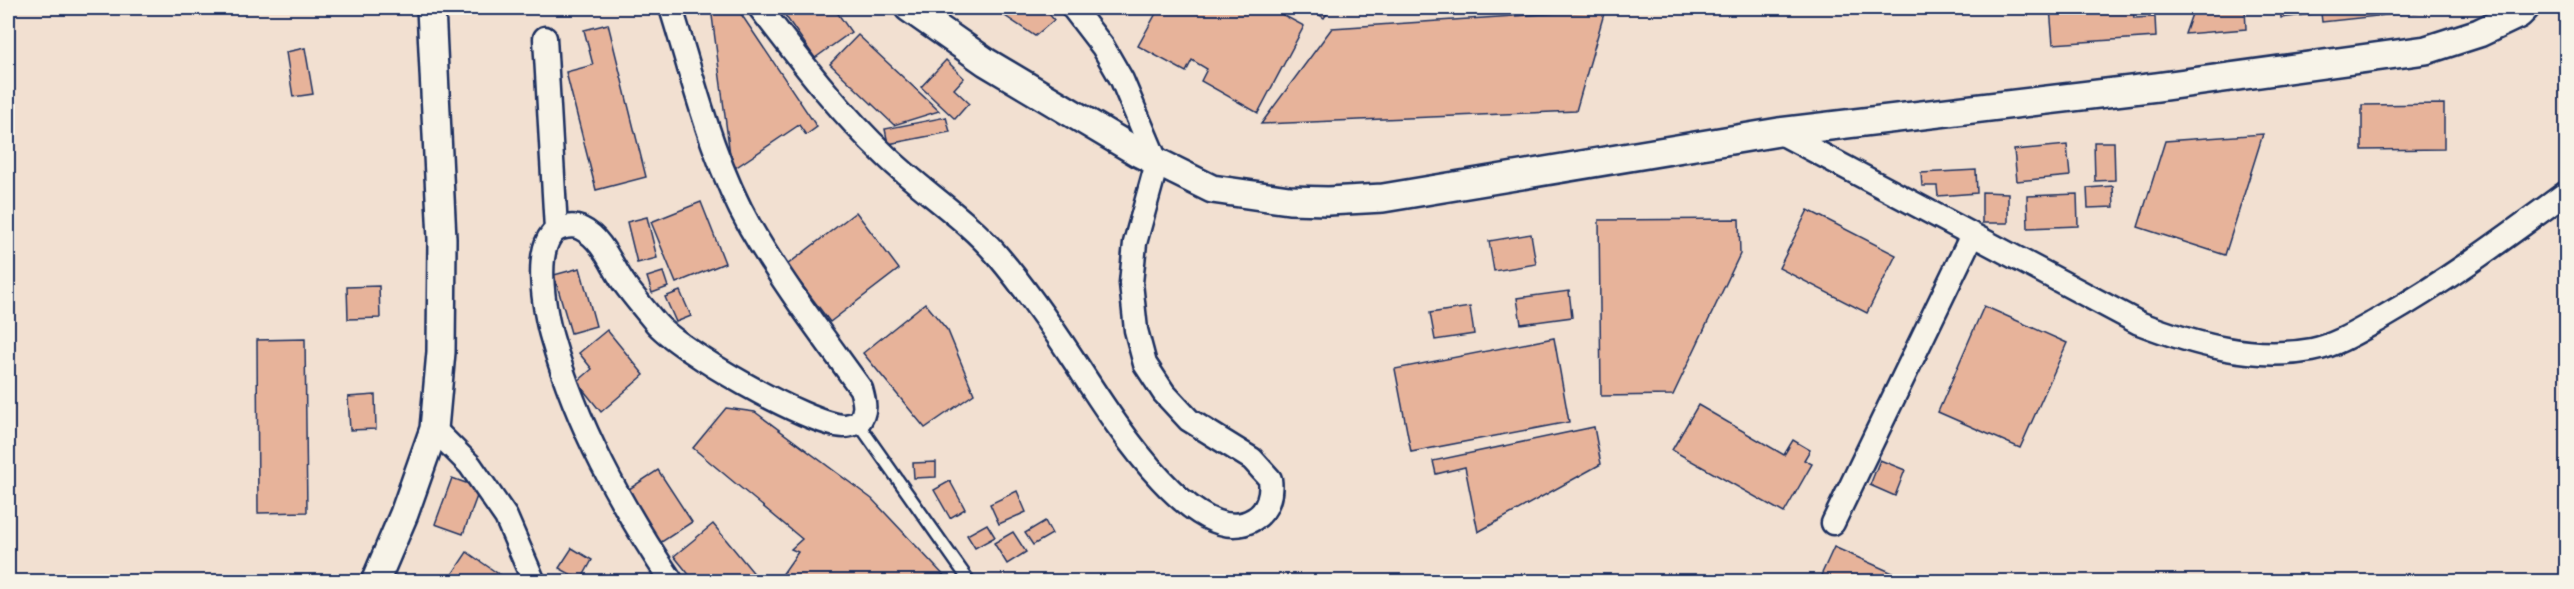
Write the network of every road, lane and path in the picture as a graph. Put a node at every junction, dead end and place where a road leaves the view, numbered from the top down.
1 (431, 8) edge
2 (671, 8) edge
3 (760, 8) edge
4 (909, 8) edge
5 (1073, 8) edge
6 (2525, 8) edge
7 (545, 38) dead end
8 (1779, 132) junction
9 (1157, 164) junction
10 (2566, 193) edge
11 (556, 230) junction
12 (1972, 236) junction
13 (858, 423) junction
14 (434, 429) junction
15 (1833, 523) dead end
16 (375, 582) edge
17 (534, 582) edge
18 (672, 582) edge
19 (970, 582) edge

1 - 14 street
2 - 13 street
3 - 9 street
4 - 9 street
5 - 9 street
6 - 8 street
7 - 11 street
8 - 9 street
8 - 12 street
10 - 12 street
11 - 13 street
11 - 18 street
12 - 15 street
13 - 19 lane
14 - 16 street
14 - 17 street

